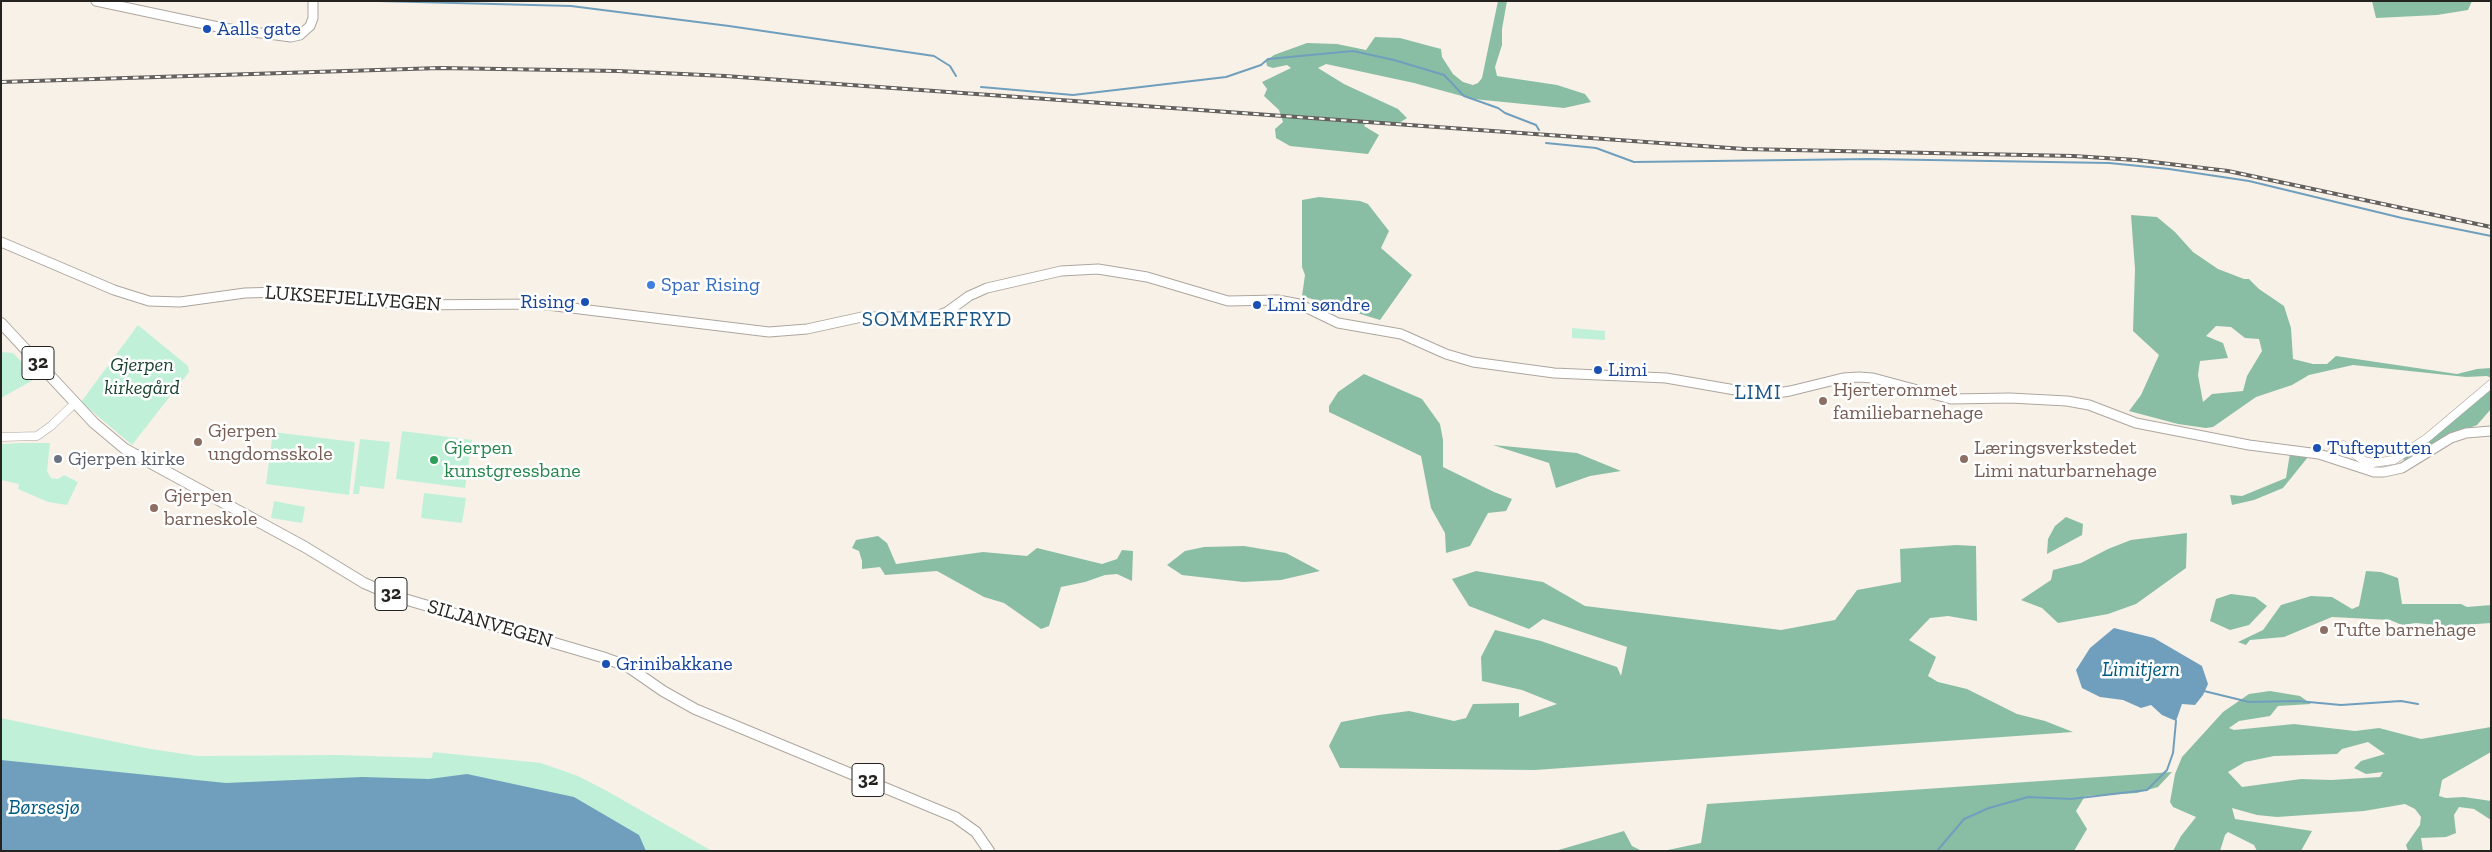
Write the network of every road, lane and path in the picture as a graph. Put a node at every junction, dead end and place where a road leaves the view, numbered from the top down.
1 (96, 1) edge
2 (313, 1) edge
3 (1, 242) edge
4 (1, 323) edge
5 (2491, 384) edge
6 (75, 403) junction
7 (2491, 431) edge
8 (1, 437) edge
9 (2329, 456) junction
10 (989, 851) edge

1 - 2 main road
3 - 9 main road, LUKSEFJELLVEGEN
4 - 6 main road, SILJANVEGEN / 32
5 - 9 street
6 - 8 street
6 - 10 main road, SILJANVEGEN / 32
7 - 9 main road, LUKSEFJELLVEGEN

